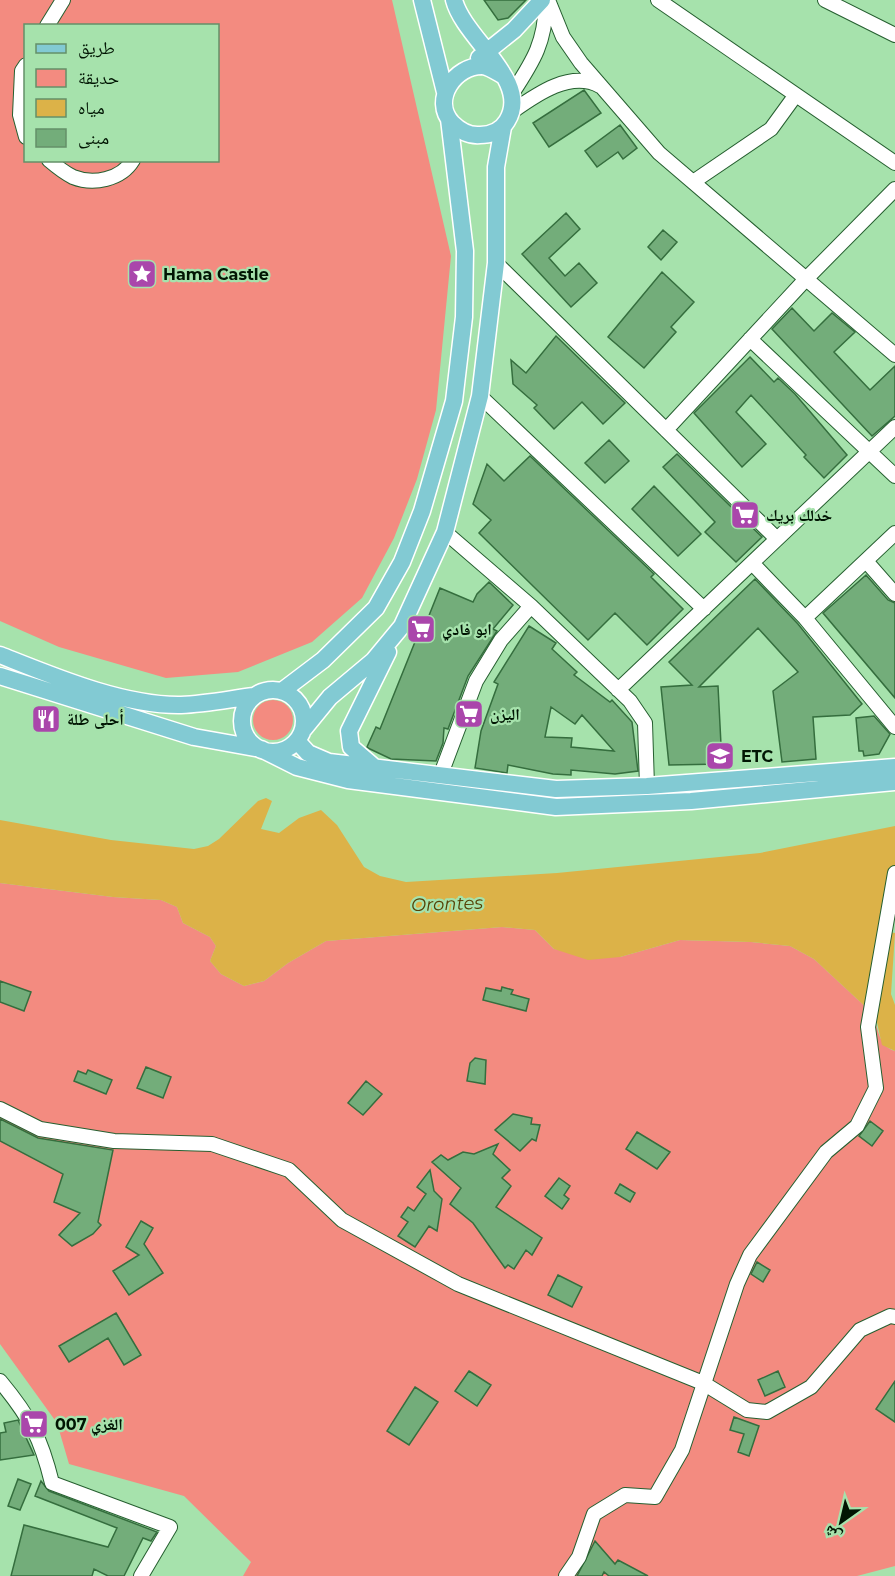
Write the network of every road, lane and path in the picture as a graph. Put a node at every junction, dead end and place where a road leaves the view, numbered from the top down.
1 (63, 0) edge
2 (422, 0) edge
3 (545, 0) edge
4 (658, 0) edge
5 (825, 0) edge
6 (455, 6) edge
7 (48, 24) edge
8 (514, 30) junction
9 (895, 35) edge
10 (486, 52) junction
11 (24, 68) edge
12 (466, 68) junction
13 (504, 76) junction
14 (604, 89) junction
15 (445, 92) junction
16 (513, 92) junction
17 (795, 96) junction
18 (513, 111) junction
19 (449, 119) junction
20 (503, 127) junction
21 (24, 130) edge
22 (52, 162) edge
23 (131, 162) edge
24 (895, 163) edge
25 (693, 182) junction
26 (895, 189) edge
27 (496, 263) junction
28 (805, 280) junction
29 (750, 339) junction
30 (895, 355) edge
31 (480, 396) junction
32 (895, 427) edge
33 (666, 430) junction
34 (869, 452) junction
35 (895, 476) edge
36 (445, 532) junction
37 (895, 533) edge
38 (777, 539) junction
39 (866, 561) junction
40 (752, 563) junction
41 (895, 594) edge
42 (531, 606) junction
43 (704, 609) junction
44 (805, 618) junction
45 (402, 626) junction
46 (0, 655) edge
47 (0, 676) edge
48 (618, 690) junction
49 (282, 691) junction
50 (254, 696) junction
51 (895, 727) edge
52 (300, 735) junction
53 (261, 749) junction
54 (373, 766) junction
55 (895, 767) edge
56 (441, 774) junction
57 (895, 782) edge
58 (647, 786) junction
59 (895, 873) edge
60 (0, 1109) edge
61 (895, 1317) edge
62 (0, 1382) edge
63 (703, 1383) junction
64 (141, 1576) edge
65 (566, 1576) edge

1 - 7 street
2 - 15 main road
3 - 8 main road
3 - 14 street
3 - 16 street
4 - 17 street
5 - 9 street
6 - 8 main road
6 - 10 main road
8 - 10 main road
10 - 12 main road
10 - 13 main road
11 - 21 street
12 - 13 main road
12 - 15 main road
13 - 16 main road
14 - 18 street
14 - 25 street
15 - 19 main road
16 - 18 main road
17 - 24 street
17 - 25 street
18 - 20 main road
19 - 20 main road
19 - 49 main road
20 - 27 main road
22 - 23 street
25 - 28 street
26 - 28 street
27 - 31 main road
27 - 33 street
28 - 29 street
28 - 30 street
29 - 33 street
29 - 34 street
31 - 36 main road
31 - 43 street
32 - 34 street
33 - 38 street
34 - 35 street
34 - 38 street
36 - 42 street
36 - 45 main road
37 - 39 street
38 - 40 street
39 - 41 street
39 - 44 street
40 - 43 street
40 - 44 street
42 - 48 street
42 - 56 street
43 - 48 street
44 - 51 street
45 - 52 main road
45 - 54 main road
46 - 50 main road
47 - 53 main road
48 - 58 street
49 - 50 main road
49 - 52 main road
50 - 53 main road
52 - 53 main road
52 - 54 main road
53 - 57 main road
54 - 56 main road
55 - 58 main road
56 - 58 main road
59 - 63 street
60 - 63 street
61 - 63 street
62 - 64 street
63 - 65 street

